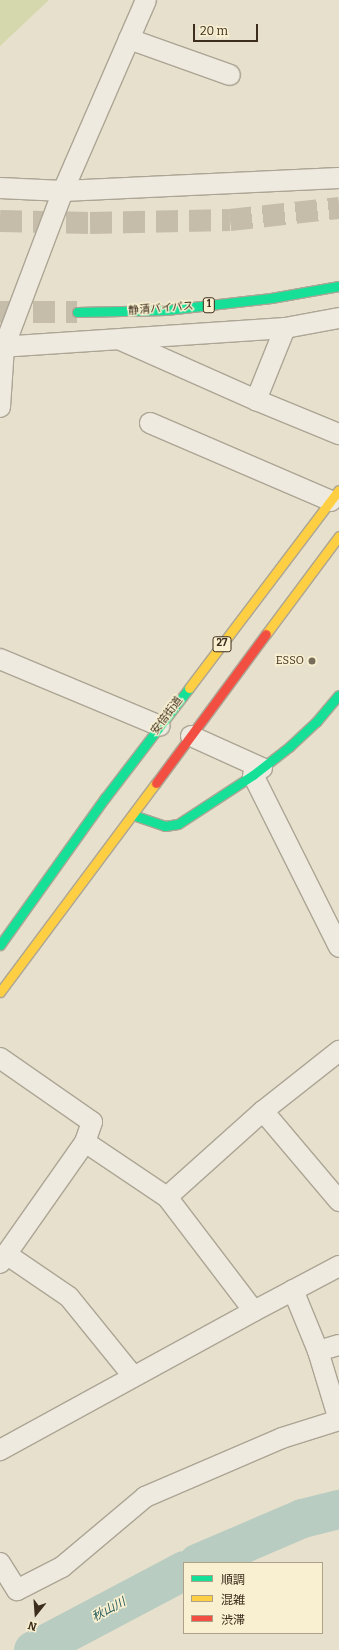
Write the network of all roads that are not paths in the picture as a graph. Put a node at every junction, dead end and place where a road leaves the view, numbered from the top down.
1 (146, 0) edge
2 (129, 39) junction
3 (230, 75) dead end
4 (339, 178) edge
5 (0, 188) edge
6 (63, 191) junction
7 (339, 286) edge
8 (77, 312) tunnel mouth
9 (339, 318) edge
10 (285, 328) junction
11 (118, 339) junction
12 (2, 347) edge
13 (256, 400) junction
14 (0, 407) edge
15 (150, 424) dead end
16 (339, 434) edge
17 (335, 495) edge
18 (339, 536) edge
19 (0, 659) edge
20 (339, 695) edge
21 (160, 726) junction
22 (192, 736) junction
23 (258, 772) junction
24 (133, 815) junction
25 (338, 941) edge
26 (0, 945) edge
27 (0, 992) edge
28 (339, 1051) edge
29 (0, 1058) edge
30 (263, 1110) junction
31 (85, 1142) junction
32 (167, 1196) junction
33 (339, 1201) edge
34 (3, 1259) edge
35 (339, 1266) edge
36 (293, 1290) junction
37 (254, 1311) junction
38 (339, 1345) edge
39 (318, 1351) junction
40 (133, 1376) junction
41 (0, 1450) edge
42 (0, 1563) edge

1 - 2 street
2 - 3 street
2 - 6 street
4 - 6 street
5 - 6 street
6 - 12 street
7 - 8 main road, 静清バイパス / 1
9 - 10 street
10 - 11 street
10 - 13 street
11 - 12 street
11 - 13 street
12 - 14 street
13 - 16 street
15 - 17 street
17 - 21 main road, 安倍街道 / 27
18 - 22 main road
19 - 21 street
20 - 23 main road
21 - 26 main road, 安倍街道 / 27
22 - 23 street
22 - 24 main road
23 - 24 main road
23 - 25 street
24 - 27 main road
28 - 30 street
29 - 31 street
30 - 32 street
30 - 33 street
31 - 32 street
31 - 34 street
32 - 37 street
34 - 40 street
35 - 36 street
36 - 37 street
36 - 39 street
37 - 40 street
38 - 39 street
39 - 42 street
40 - 41 street

